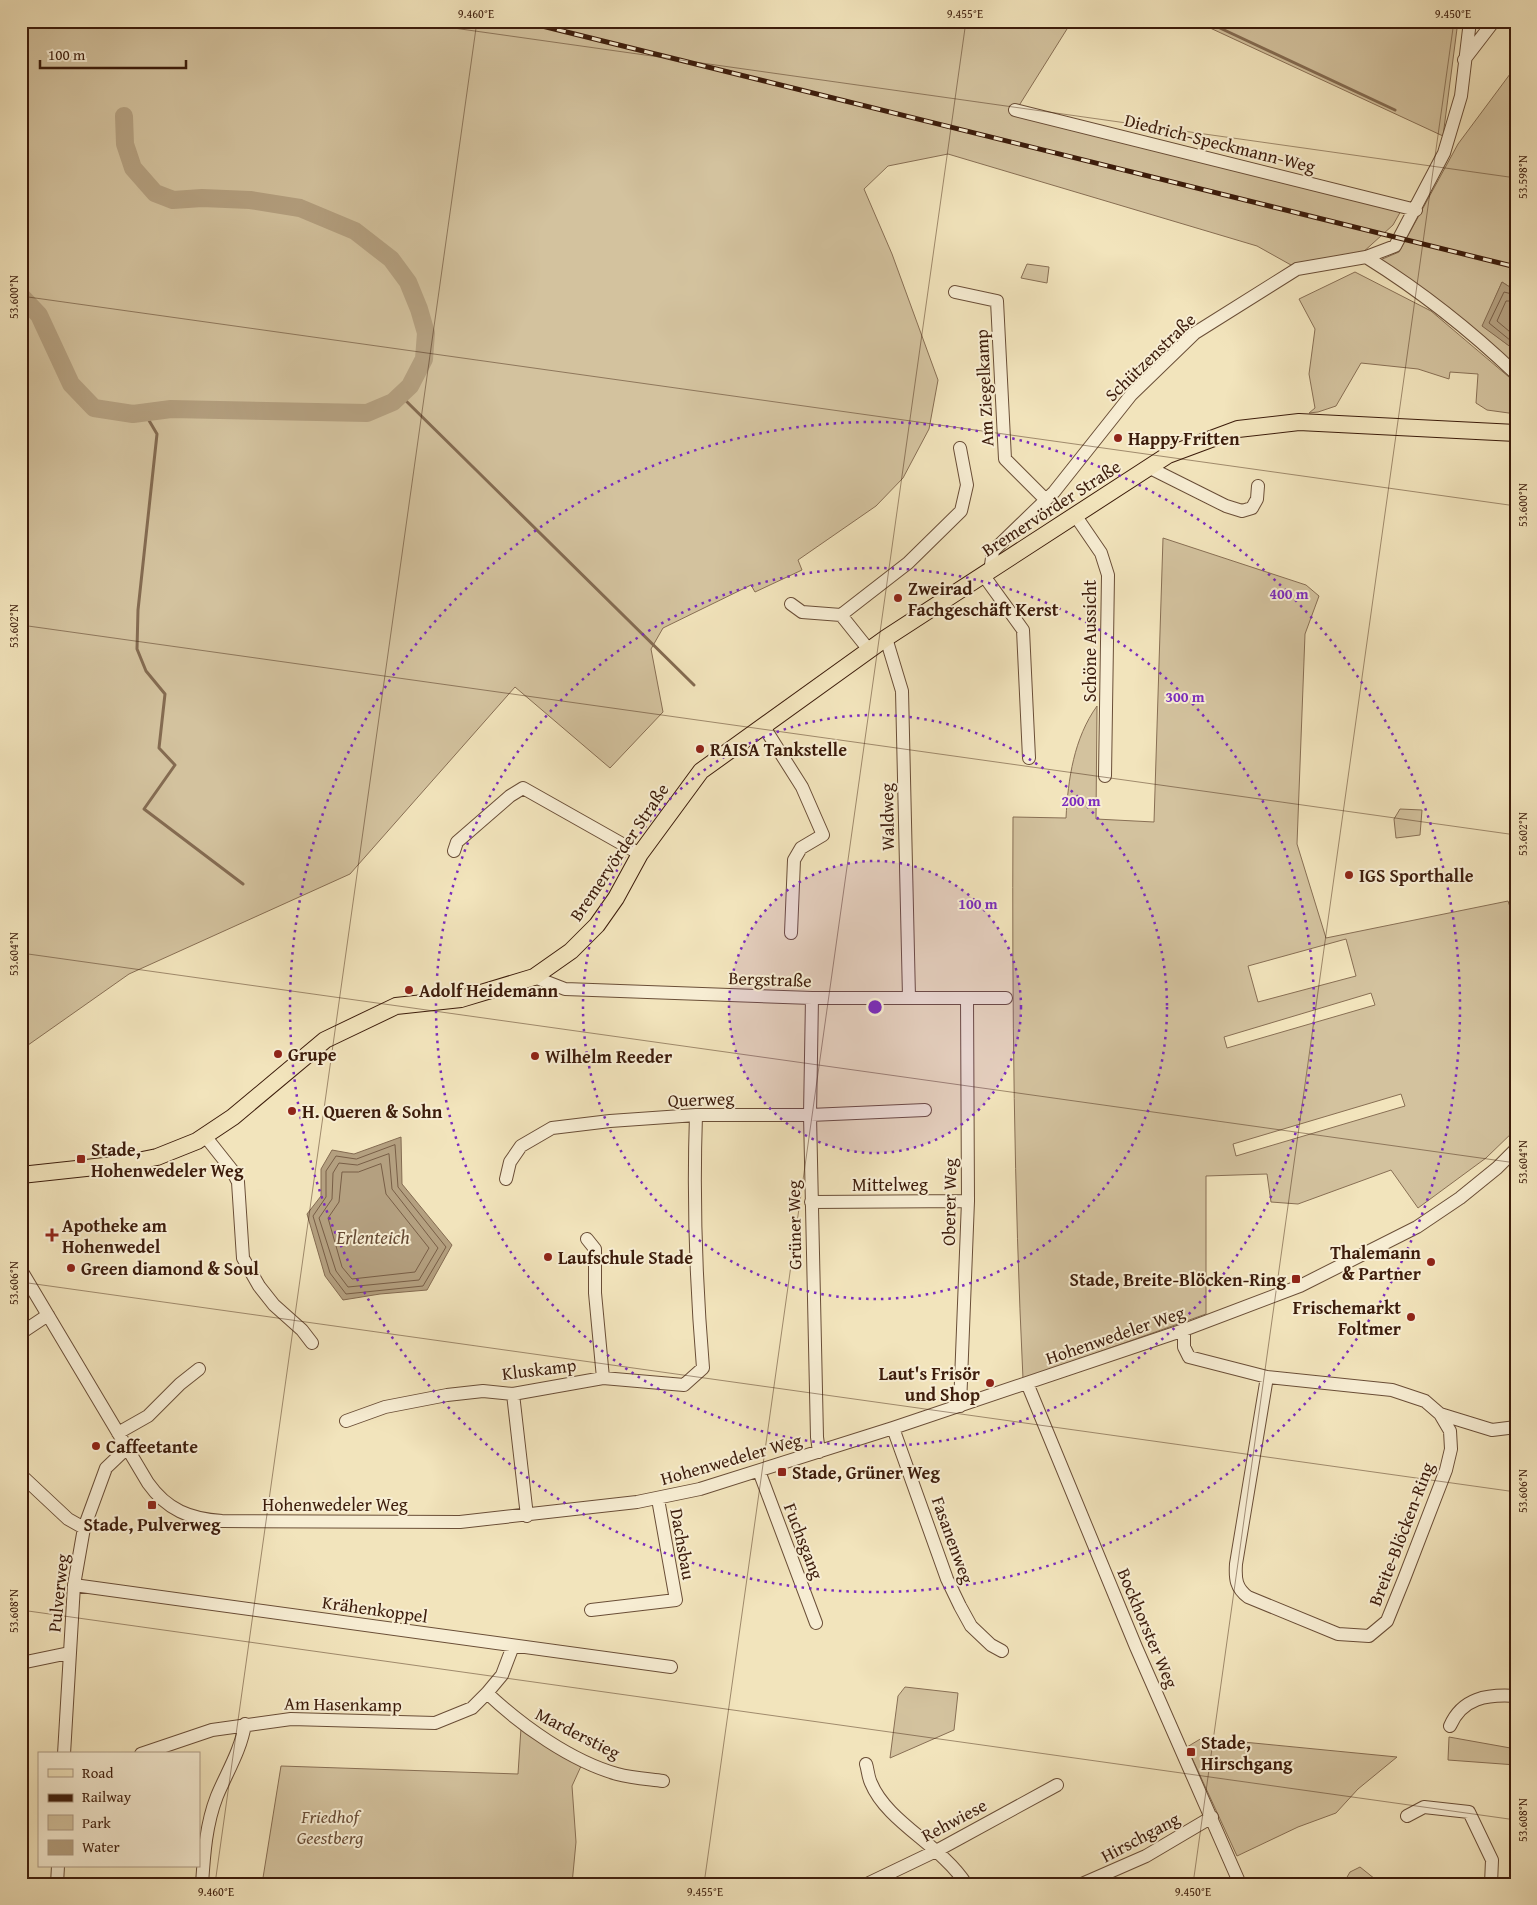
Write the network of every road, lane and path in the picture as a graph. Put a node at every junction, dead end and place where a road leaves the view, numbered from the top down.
1 (1470, 21) edge
2 (1494, 21) edge
3 (1464, 60) junction
4 (1015, 110) dead end
5 (1416, 210) junction
6 (1366, 257) junction
7 (955, 292) dead end
8 (1516, 374) edge
9 (1516, 434) edge
10 (960, 448) dead end
11 (1148, 467) junction
12 (1258, 486) dead end
13 (1045, 499) junction
14 (1075, 515) junction
15 (987, 574) junction
16 (791, 604) dead end
17 (841, 615) junction
18 (886, 638) junction
19 (869, 650) junction
20 (764, 727) junction
21 (1029, 758) dead end
22 (1105, 776) dead end
23 (454, 851) dead end
24 (640, 854) junction
25 (792, 933) dead end
26 (534, 977) junction
27 (909, 997) junction
28 (812, 998) junction
29 (967, 998) junction
30 (1006, 998) dead end
31 (925, 1110) dead end
32 (696, 1115) junction
33 (810, 1115) junction
34 (204, 1136) junction
35 (1516, 1149) edge
36 (21, 1170) edge
37 (39, 1173) junction
38 (21, 1175) edge
39 (506, 1179) dead end
40 (21, 1180) edge
41 (968, 1201) junction
42 (811, 1202) junction
43 (587, 1239) dead end
44 (21, 1270) edge
45 (48, 1315) junction
46 (1184, 1330) junction
47 (21, 1333) edge
48 (312, 1343) dead end
49 (199, 1369) dead end
50 (1267, 1377) junction
51 (602, 1378) junction
52 (1027, 1383) junction
53 (513, 1394) junction
54 (960, 1406) junction
55 (1440, 1414) junction
56 (346, 1421) dead end
57 (1516, 1427) edge
58 (894, 1428) junction
59 (118, 1433) junction
60 (127, 1448) junction
61 (819, 1452) junction
62 (759, 1471) junction
63 (21, 1475) edge
64 (658, 1499) junction
65 (527, 1516) junction
66 (84, 1528) junction
67 (74, 1585) junction
68 (591, 1610) dead end
69 (816, 1623) dead end
70 (513, 1646) junction
71 (1002, 1651) dead end
72 (69, 1653) junction
73 (21, 1663) edge
74 (671, 1667) dead end
75 (487, 1693) junction
76 (1516, 1696) edge
77 (245, 1724) junction
78 (1450, 1726) dead end
79 (64, 1752) edge
80 (147, 1752) edge
81 (866, 1764) dead end
82 (663, 1781) dead end
83 (1057, 1785) dead end
84 (1407, 1816) dead end
85 (1212, 1817) junction
86 (938, 1850) junction
87 (58, 1868) edge
88 (57, 1884) edge
89 (202, 1884) edge
90 (867, 1884) edge
91 (966, 1884) edge
92 (1082, 1884) edge
93 (1240, 1884) edge
94 (1492, 1884) edge

1 - 3 street, Schützenstraße
2 - 3 street
3 - 5 street, Schützenstraße
4 - 5 street, Diedrich-Speckmann-Weg
5 - 6 street, Schützenstraße
6 - 8 street
6 - 13 street, Schützenstraße
7 - 13 street, Am Ziegelkamp
9 - 11 main road, Bremervörder Straße
10 - 17 street
11 - 12 street
11 - 14 main road, Bremervörder Straße
13 - 15 street, Schützenstraße
14 - 15 main road, Bremervörder Straße
14 - 22 street, Schöne Aussicht
15 - 18 main road, Bremervörder Straße
15 - 21 street
16 - 17 street
17 - 19 street
18 - 19 main road, Bremervörder Straße
18 - 27 street, Waldweg
19 - 20 main road, Bremervörder Straße
20 - 24 main road, Bremervörder Straße
20 - 25 street
23 - 24 street
24 - 26 main road, Bremervörder Straße
26 - 28 street, Bergstraße
26 - 34 main road, Bremervörder Straße
27 - 28 street, Bergstraße
27 - 29 street, Bergstraße
28 - 33 street, Grüner Weg
29 - 30 street, Bergstraße
29 - 41 street, Oberer Weg
31 - 33 street, Querweg
32 - 33 street, Querweg
32 - 39 street, Querweg
32 - 51 street, Kluskamp
33 - 42 street, Grüner Weg
34 - 37 main road, Bremervörder Straße
34 - 48 street
35 - 46 street, Hohenwedeler Weg
36 - 37 main road
37 - 38 main road, Bremervörder Straße
37 - 40 main road, Bremervörder Straße
41 - 42 street, Mittelweg
41 - 54 street, Oberer Weg
42 - 61 street, Grüner Weg
43 - 51 street
44 - 45 street, Hohenwedeler Weg
45 - 47 street
45 - 59 street, Hohenwedeler Weg
46 - 50 street, Breite-Blöcken-Ring
46 - 52 street, Hohenwedeler Weg
49 - 59 street
50 - 55 street, Breite-Blöcken-Ring
50 - 55 street, Breite-Blöcken-Ring
51 - 53 street, Kluskamp
52 - 54 street, Hohenwedeler Weg
52 - 85 street, Bockhorster Weg
53 - 56 street, Kluskamp
53 - 65 street
54 - 58 street, Hohenwedeler Weg
55 - 57 street
58 - 61 street, Hohenwedeler Weg
58 - 71 street, Fasanenweg
59 - 60 street, Hohenwedeler Weg
60 - 65 street, Hohenwedeler Weg
60 - 66 street, Pulverweg
61 - 62 street, Hohenwedeler Weg
62 - 64 street, Hohenwedeler Weg
62 - 69 street, Fuchsgang
63 - 66 street
64 - 65 street, Hohenwedeler Weg
64 - 68 street, Dachsbau
66 - 67 street, Pulverweg
67 - 70 street, Krähenkoppel
67 - 72 street, Pulverweg
70 - 74 street, Krähenkoppel
70 - 75 street, Am Hasenkamp
72 - 73 street
72 - 79 street, Pulverweg
75 - 77 street, Am Hasenkamp
75 - 82 street, Marderstieg
76 - 78 street
77 - 80 street, Am Hasenkamp
77 - 89 street
81 - 86 street
83 - 86 street, Rehwiese
84 - 94 street
85 - 92 street, Hirschgang
85 - 93 street, Bockhorster Weg
86 - 90 street, Rehwiese
86 - 91 street
87 - 88 street

